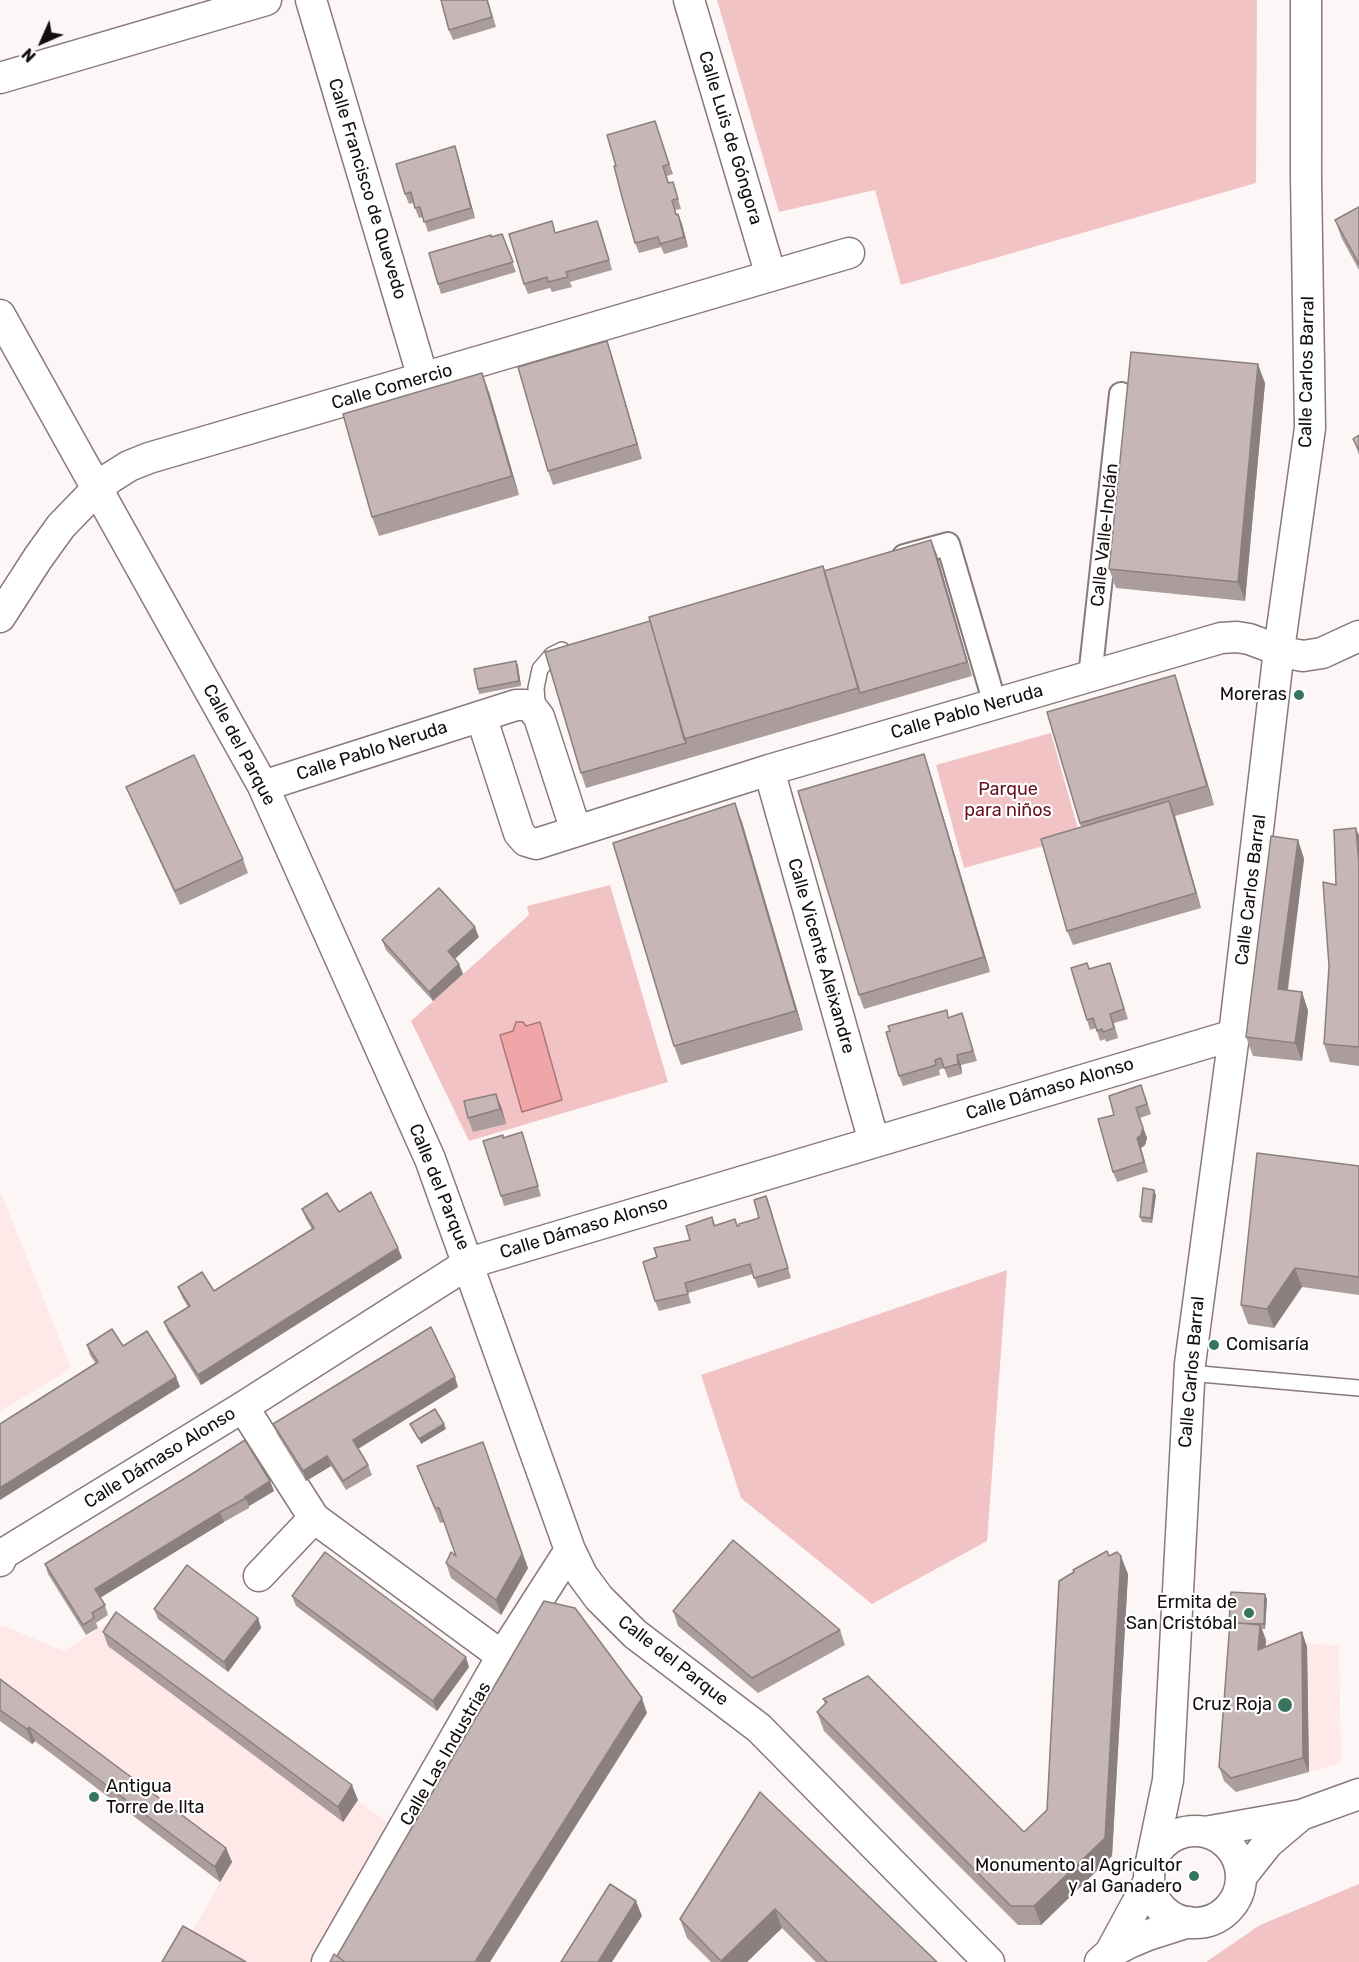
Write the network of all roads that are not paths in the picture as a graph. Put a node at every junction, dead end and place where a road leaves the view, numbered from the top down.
1 (266, 0) edge
2 (311, 0) edge
3 (689, 0) edge
4 (1306, 0) edge
5 (0, 78) edge
6 (849, 253) dead end
7 (771, 276) junction
8 (0, 315) edge
9 (423, 378) junction
10 (1121, 394) dead end
11 (97, 489) junction
12 (880, 563) edge
13 (0, 617) edge
14 (1359, 636) edge
15 (584, 644) edge
16 (562, 650) joint
17 (1279, 650) junction
18 (1090, 677) junction
19 (995, 704) junction
20 (481, 716) junction
21 (539, 717) junction
22 (769, 770) junction
23 (263, 786) junction
24 (576, 831) junction
25 (1234, 1035) junction
26 (874, 1142) junction
27 (469, 1263) junction
28 (1189, 1373) junction
29 (1359, 1388) edge
30 (243, 1407) junction
31 (314, 1518) junction
32 (570, 1550) junction
33 (0, 1562) edge
34 (259, 1576) dead end
35 (502, 1656) junction
36 (1168, 1780) junction
37 (1359, 1794) edge
38 (1301, 1815) junction
39 (1200, 1831) junction
40 (1150, 1871) junction
41 (1241, 1877) junction
42 (1189, 1922) junction
43 (1105, 1957) edge
44 (327, 1962) edge
45 (989, 1962) edge

1 - 5 street
2 - 9 street, Calle Francisco de Quevedo
3 - 7 street, Calle Luis de Góngora
4 - 17 street, Calle Carlos Barral
6 - 7 street, Calle Comercio
7 - 9 street, Calle Comercio
8 - 11 street, Calle del Parque
9 - 11 street, Calle Comercio
10 - 18 street, Calle Valle-Inclán
11 - 13 street, Calle Comercio
11 - 23 street, Calle del Parque
12 - 19 street
14 - 17 street, Calle Pablo Neruda
15 - 16 street
16 - 21 lane
17 - 18 street, Calle Pablo Neruda
17 - 25 street, Calle Carlos Barral
18 - 19 street, Calle Pablo Neruda
19 - 22 street, Calle Pablo Neruda
20 - 21 street, Calle Pablo Neruda
20 - 23 street, Calle Pablo Neruda
20 - 24 street, Calle Pablo Neruda
21 - 24 street
22 - 24 street, Calle Pablo Neruda
22 - 26 street, Calle Vicente Aleixandre
23 - 27 street, Calle del Parque
25 - 26 street, Calle Dámaso Alonso
25 - 28 street, Calle Carlos Barral
26 - 27 street, Calle Dámaso Alonso
27 - 30 street, Calle Dámaso Alonso
27 - 32 street, Calle del Parque
28 - 29 lane
28 - 36 street, Calle Carlos Barral
30 - 31 street
30 - 33 street, Calle Dámaso Alonso
31 - 34 street
31 - 35 street
32 - 35 street, Calle Las Industrias
32 - 45 street, Calle del Parque
35 - 44 street, Calle Las Industrias
36 - 39 street, Calle Carlos Barral
36 - 40 street, Calle Carlos Barral
37 - 38 street
38 - 39 street
38 - 41 street
39 - 40 street
39 - 41 street
40 - 42 street
40 - 43 street
41 - 42 street
42 - 43 street

